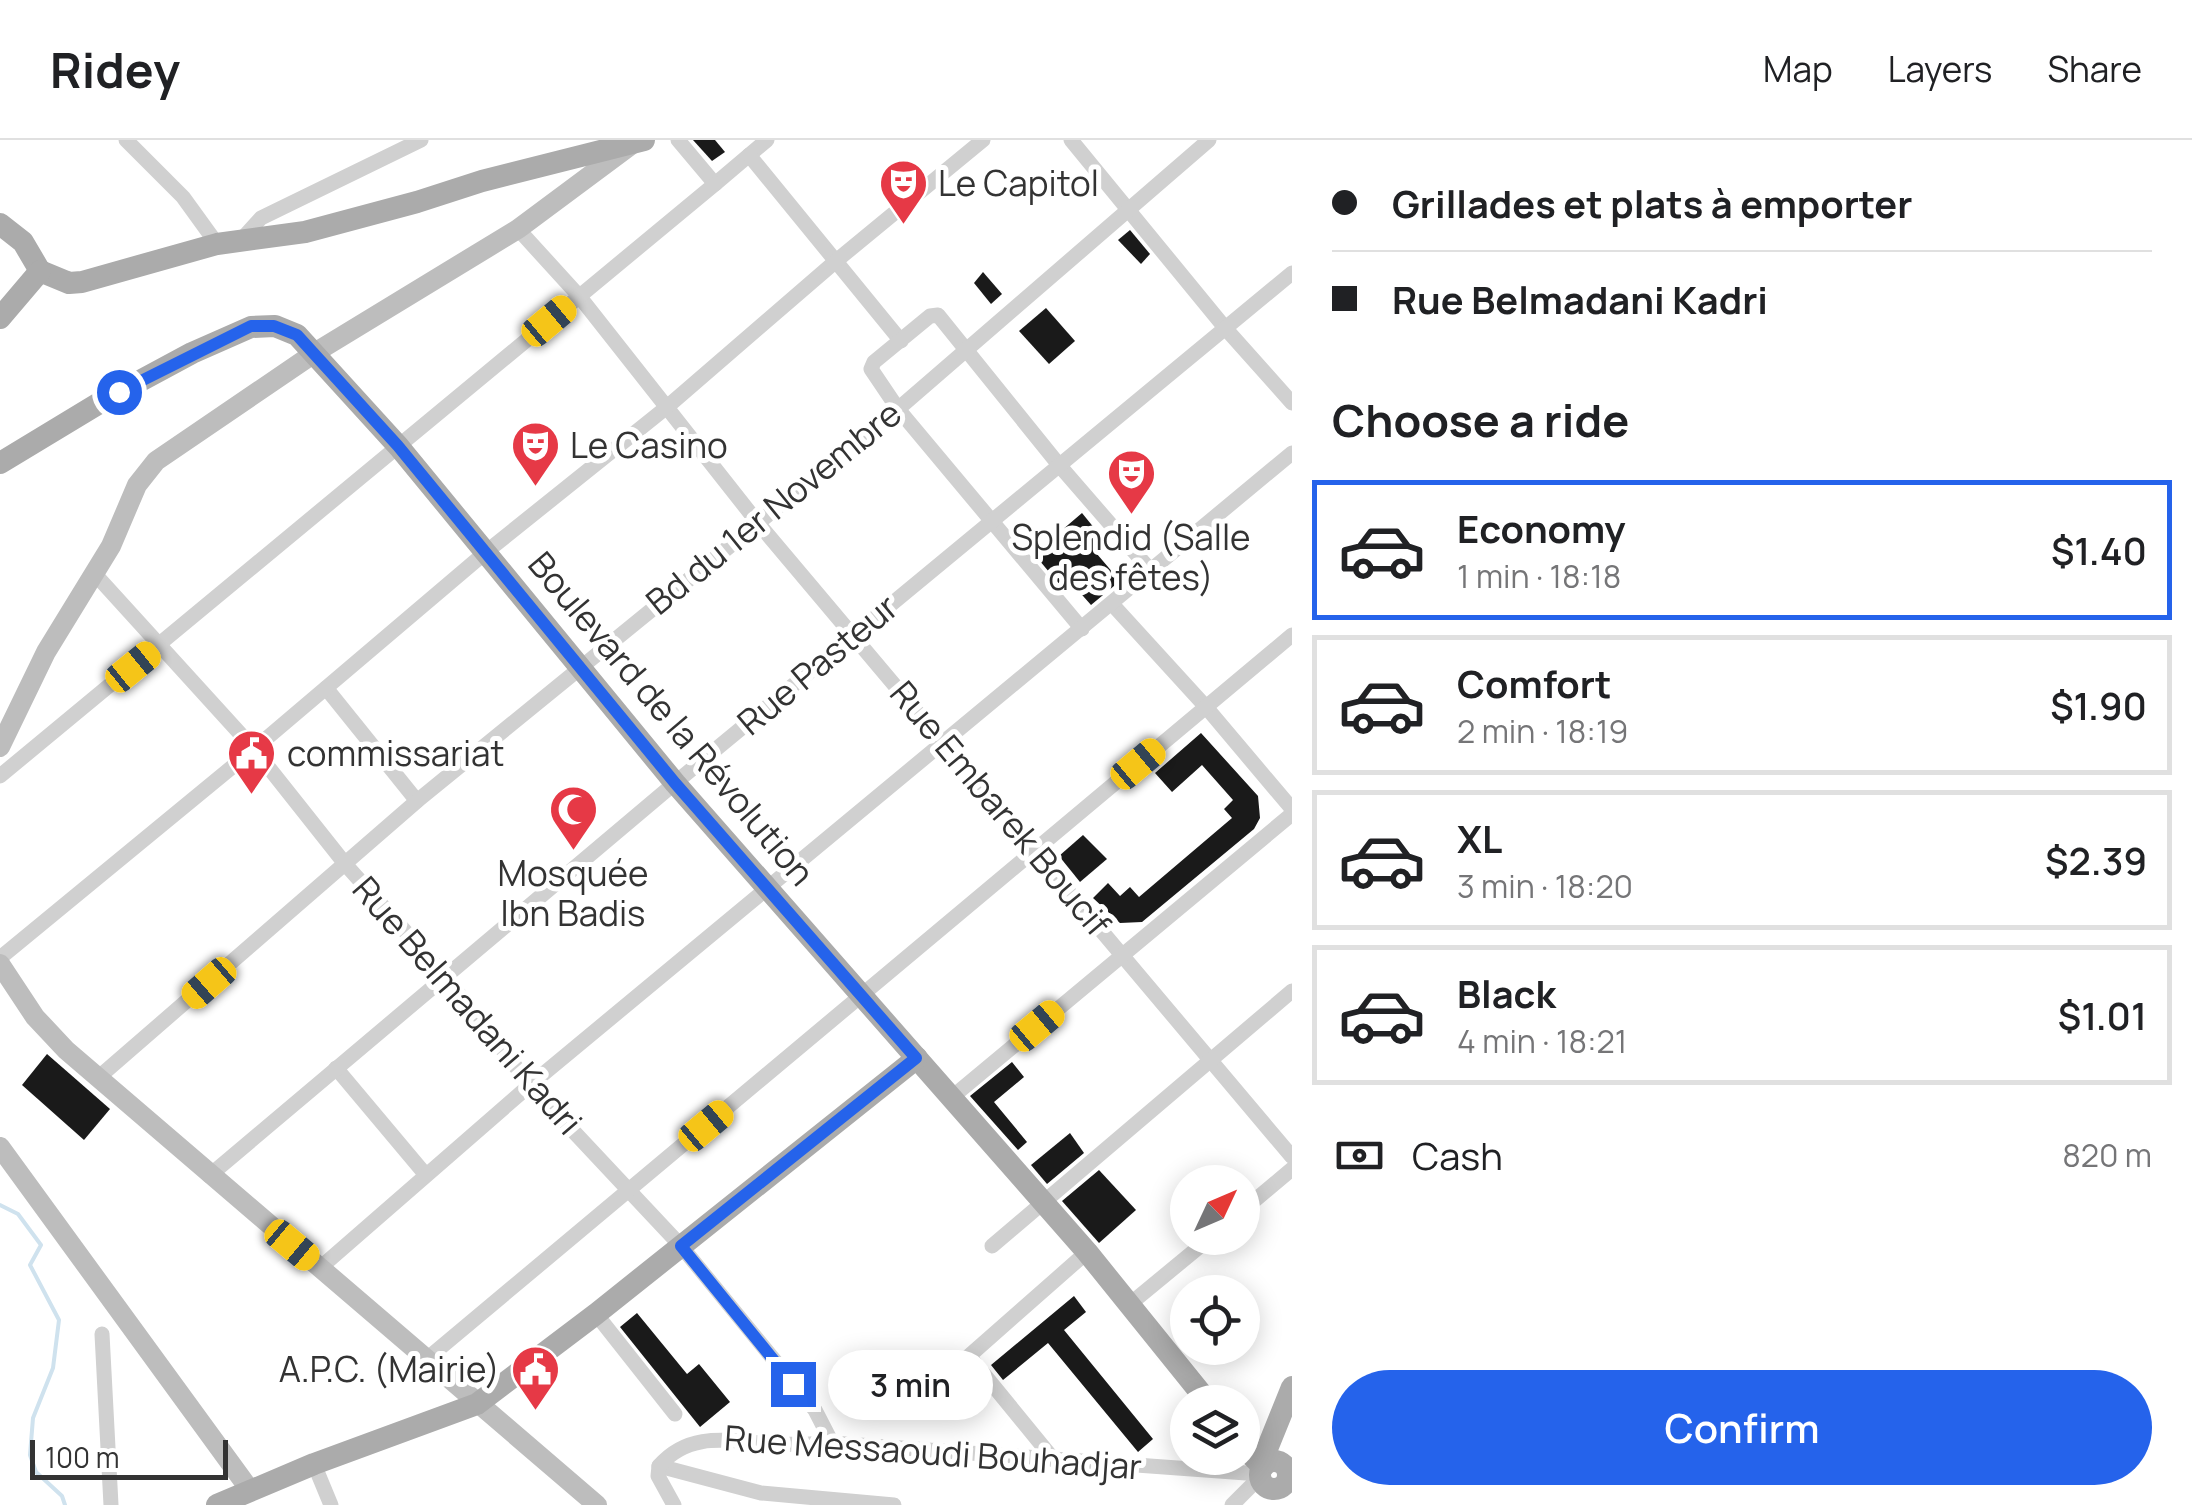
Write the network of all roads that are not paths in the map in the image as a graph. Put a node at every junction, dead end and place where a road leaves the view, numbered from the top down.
1 (126, 140) edge
2 (380, 140) edge
3 (422, 140) edge
4 (678, 140) edge
5 (767, 140) edge
6 (983, 140) edge
7 (1071, 140) edge
8 (1209, 140) edge
9 (639, 142) edge
10 (393, 155) junction
11 (749, 155) junction
12 (715, 184) junction
13 (1130, 211) junction
14 (0, 224) edge
15 (518, 229) junction
16 (241, 240) junction
17 (217, 244) junction
18 (836, 260) junction
19 (40, 271) junction
20 (1292, 273) edge
21 (580, 296) junction
22 (0, 318) edge
23 (1226, 329) junction
24 (901, 342) junction
25 (967, 349) junction
26 (316, 352) junction
27 (1292, 403) edge
28 (667, 408) junction
29 (898, 409) junction
30 (398, 446) junction
31 (1292, 453) edge
32 (0, 463) edge
33 (1060, 465) junction
34 (992, 520) junction
35 (758, 524) junction
36 (486, 552) junction
37 (1152, 571) junction
38 (94, 573) junction
39 (1112, 604) junction
40 (1082, 630) junction
41 (854, 634) junction
42 (1292, 635) edge
43 (159, 646) junction
44 (575, 669) junction
45 (326, 688) junction
46 (1206, 707) junction
47 (943, 743) junction
48 (0, 747) edge
49 (254, 749) junction
50 (0, 776) edge
51 (675, 783) junction
52 (417, 801) junction
53 (1292, 811) edge
54 (1035, 851) junction
55 (346, 865) junction
56 (766, 888) junction
57 (1123, 954) junction
58 (0, 961) edge
59 (445, 976) junction
60 (1292, 990) edge
61 (862, 996) junction
62 (916, 1058) junction
63 (1210, 1058) junction
64 (336, 1068) junction
65 (99, 1077) junction
66 (530, 1084) junction
67 (951, 1098) junction
68 (0, 1147) edge
69 (1292, 1157) edge
70 (1292, 1170) edge
71 (424, 1174) junction
72 (209, 1176) junction
73 (628, 1190) junction
74 (1260, 1196) edge
75 (1042, 1204) junction
76 (681, 1246) junction
77 (992, 1246) dead end
78 (1087, 1252) junction
79 (1189, 1255) edge
80 (320, 1268) junction
81 (1130, 1304) junction
82 (596, 1314) junction
83 (102, 1334) dead end
84 (428, 1358) junction
85 (1194, 1385) edge
86 (1292, 1386) edge
87 (476, 1404) junction
88 (675, 1414) dead end
89 (832, 1443) junction
90 (1054, 1460) junction
91 (1260, 1461) edge
92 (314, 1464) junction
93 (658, 1466) junction
94 (1280, 1478) edge
95 (250, 1490) junction
96 (111, 1505) edge
97 (217, 1505) edge
98 (331, 1505) edge
99 (597, 1505) edge
100 (674, 1505) edge
101 (894, 1505) edge
102 (1232, 1505) edge

1 - 17 street
2 - 10 street
3 - 10 street
4 - 12 street
5 - 11 street
6 - 18 street
7 - 13 street
8 - 13 street, Bd du 1er Novembre
9 - 15 main road
9 - 16 main road
10 - 16 street
11 - 12 street
11 - 18 street
12 - 21 street
13 - 23 street
13 - 25 street, Bd du 1er Novembre
14 - 19 main road
15 - 21 street, Rue Embarek Boucif
15 - 26 main road
16 - 17 main road
17 - 19 main road
18 - 24 street
18 - 28 street
19 - 22 main road
20 - 23 street, Rue Pasteur
21 - 28 street, Rue Embarek Boucif
21 - 30 street
23 - 27 street
23 - 33 street, Rue Pasteur
24 - 25 street
24 - 29 street
25 - 29 street, Bd du 1er Novembre
25 - 33 street
26 - 30 main road, Boulevard de la Révolution
26 - 32 main road, Boulevard de la Révolution
26 - 38 main road
28 - 35 street, Rue Embarek Boucif
28 - 36 street
29 - 34 street
29 - 35 street, Bd du 1er Novembre
30 - 36 main road, Boulevard de la Révolution
30 - 43 street
31 - 37 street
33 - 34 street, Rue Pasteur
33 - 37 street
34 - 40 street
34 - 41 street, Rue Pasteur
35 - 41 street, Rue Embarek Boucif
35 - 44 street, Bd du 1er Novembre
36 - 44 main road, Boulevard de la Révolution
36 - 45 street
37 - 39 street
38 - 43 street, Rue Belmadani Kadri
38 - 48 main road
39 - 40 street
39 - 46 street
40 - 47 street
41 - 47 street, Rue Embarek Boucif
41 - 51 street, Rue Pasteur
42 - 46 street
43 - 49 street, Rue Belmadani Kadri
43 - 50 street
44 - 51 main road, Boulevard de la Révolution
44 - 52 street, Bd du 1er Novembre
45 - 49 street
45 - 52 street
46 - 53 street
46 - 54 street
47 - 54 street, Rue Embarek Boucif
47 - 56 street
49 - 55 street, Rue Belmadani Kadri
49 - 58 street
51 - 56 main road, Boulevard de la Révolution
51 - 59 street, Rue Pasteur
52 - 55 street, Bd du 1er Novembre
53 - 57 street
54 - 57 street, Rue Embarek Boucif
54 - 61 street
55 - 59 street, Rue Belmadani Kadri
55 - 65 street, Bd du 1er Novembre
56 - 61 main road, Boulevard de la Révolution
56 - 66 street
57 - 63 street, Rue Embarek Boucif
57 - 67 street
58 - 65 main road
59 - 64 street, Rue Pasteur
59 - 66 street, Rue Belmadani Kadri
60 - 63 street
61 - 62 main road, Boulevard de la Révolution
61 - 73 street
62 - 67 main road, Boulevard de la Révolution
62 - 76 main road
63 - 69 street, Rue Embarek Boucif
63 - 75 street
64 - 71 street
64 - 72 street, Rue Pasteur
65 - 72 main road
66 - 71 street
66 - 73 street, Rue Belmadani Kadri
67 - 75 main road, Boulevard de la Révolution
68 - 95 main road
70 - 74 street
71 - 80 street
72 - 80 main road
73 - 76 street, Rue Belmadani Kadri
73 - 84 street
75 - 77 street
75 - 78 main road, Boulevard de la Révolution
76 - 82 main road
76 - 89 street, Rue Belmadani Kadri
78 - 81 main road, Boulevard de la Révolution
78 - 90 street
79 - 81 street
80 - 84 main road
81 - 85 main road, Boulevard de la Révolution
82 - 87 main road
82 - 88 street
83 - 96 street
84 - 87 main road
86 - 94 main road
87 - 92 main road
87 - 99 main road
89 - 90 street, Rue Messaoudi Bouhadjar
89 - 93 street, Rue Messaoudi Bouhadjar
90 - 94 street, Rue Messaoudi Bouhadjar
91 - 94 main road
92 - 95 main road
92 - 98 street
93 - 100 street
93 - 101 street
94 - 102 street
95 - 97 main road

